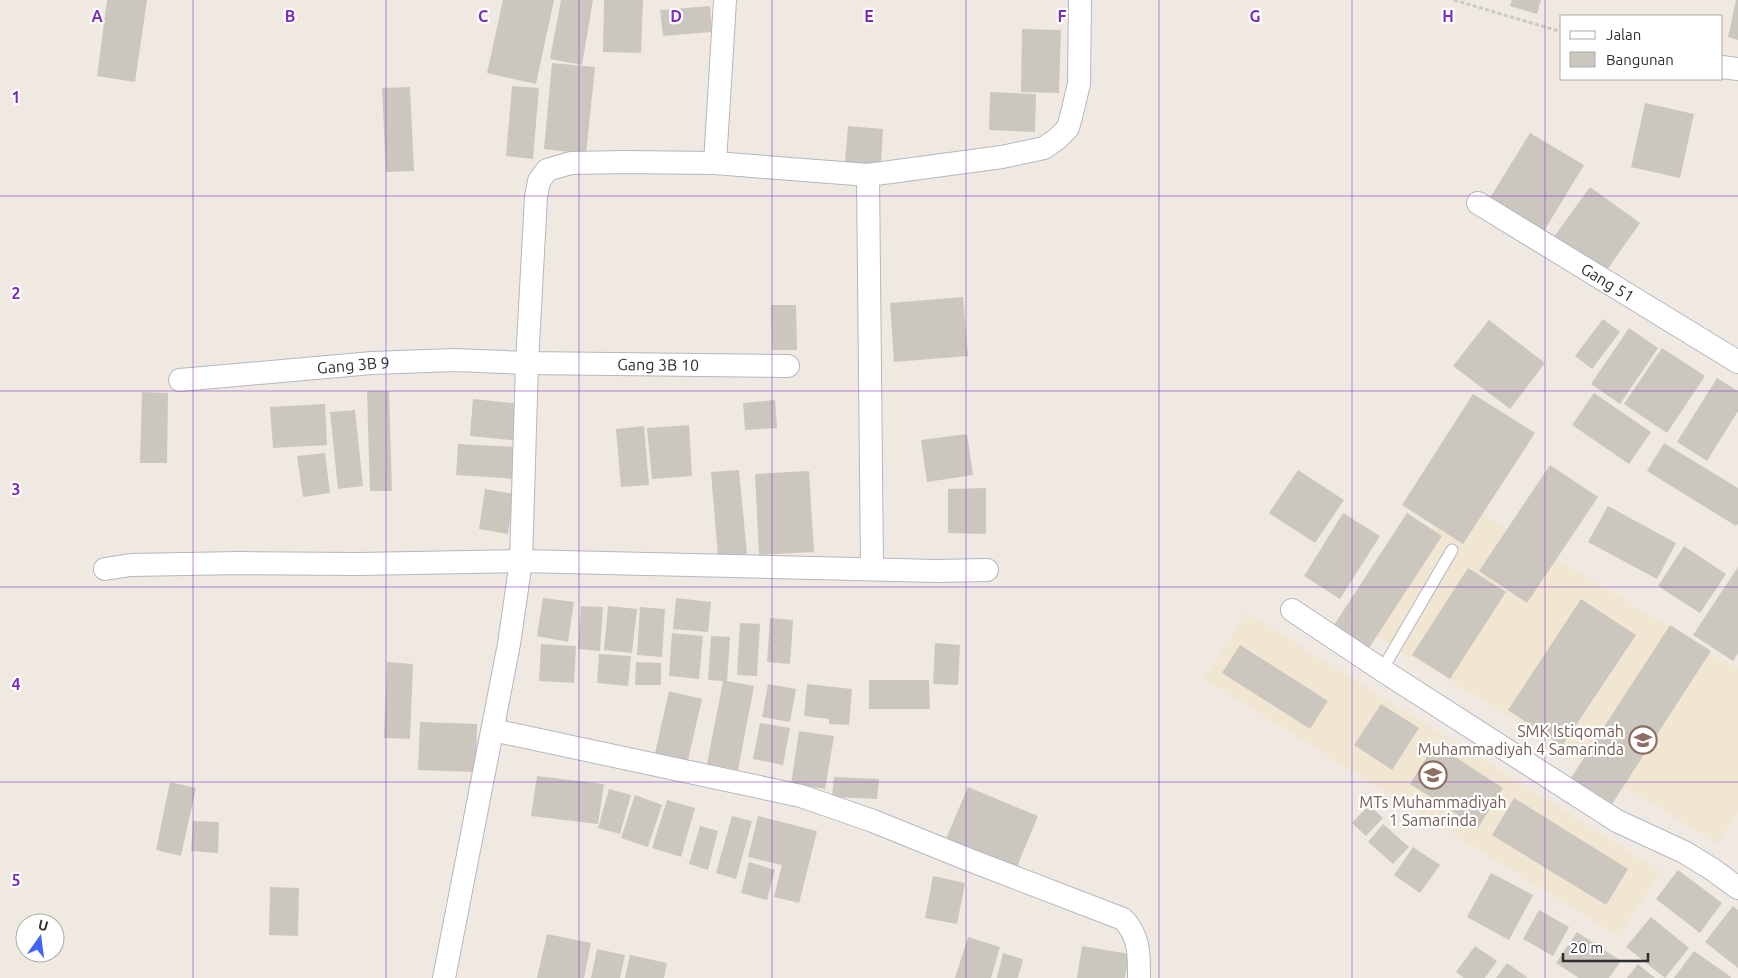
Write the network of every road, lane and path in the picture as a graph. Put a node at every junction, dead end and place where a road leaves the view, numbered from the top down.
1 (725, 0) edge
2 (1080, 0) edge
3 (1454, 0) edge
4 (1560, 31) edge
5 (1723, 67) edge
6 (1738, 69) edge
7 (715, 163) junction
8 (868, 175) junction
9 (1478, 203) dead end
10 (1738, 362) edge
11 (528, 363) junction
12 (788, 366) dead end
13 (180, 380) dead end
14 (1452, 550) dead end
15 (521, 561) junction
16 (872, 568) junction
17 (105, 569) dead end
18 (987, 570) dead end
19 (1292, 610) dead end
20 (1382, 670) junction
21 (493, 730) junction
22 (1738, 888) edge
23 (450, 976) edge
24 (1139, 978) edge

1 - 7 street
2 - 8 street
3 - 4 path
5 - 6 street
7 - 8 street
7 - 11 street
8 - 16 street
9 - 10 street, Gang 51
11 - 12 street, Gang 3B 10
11 - 13 street, Gang 3B 9
11 - 15 street
14 - 20 lane
15 - 16 street
15 - 17 street
15 - 21 street
16 - 18 street
19 - 20 street
20 - 22 street
21 - 23 street
21 - 24 street

